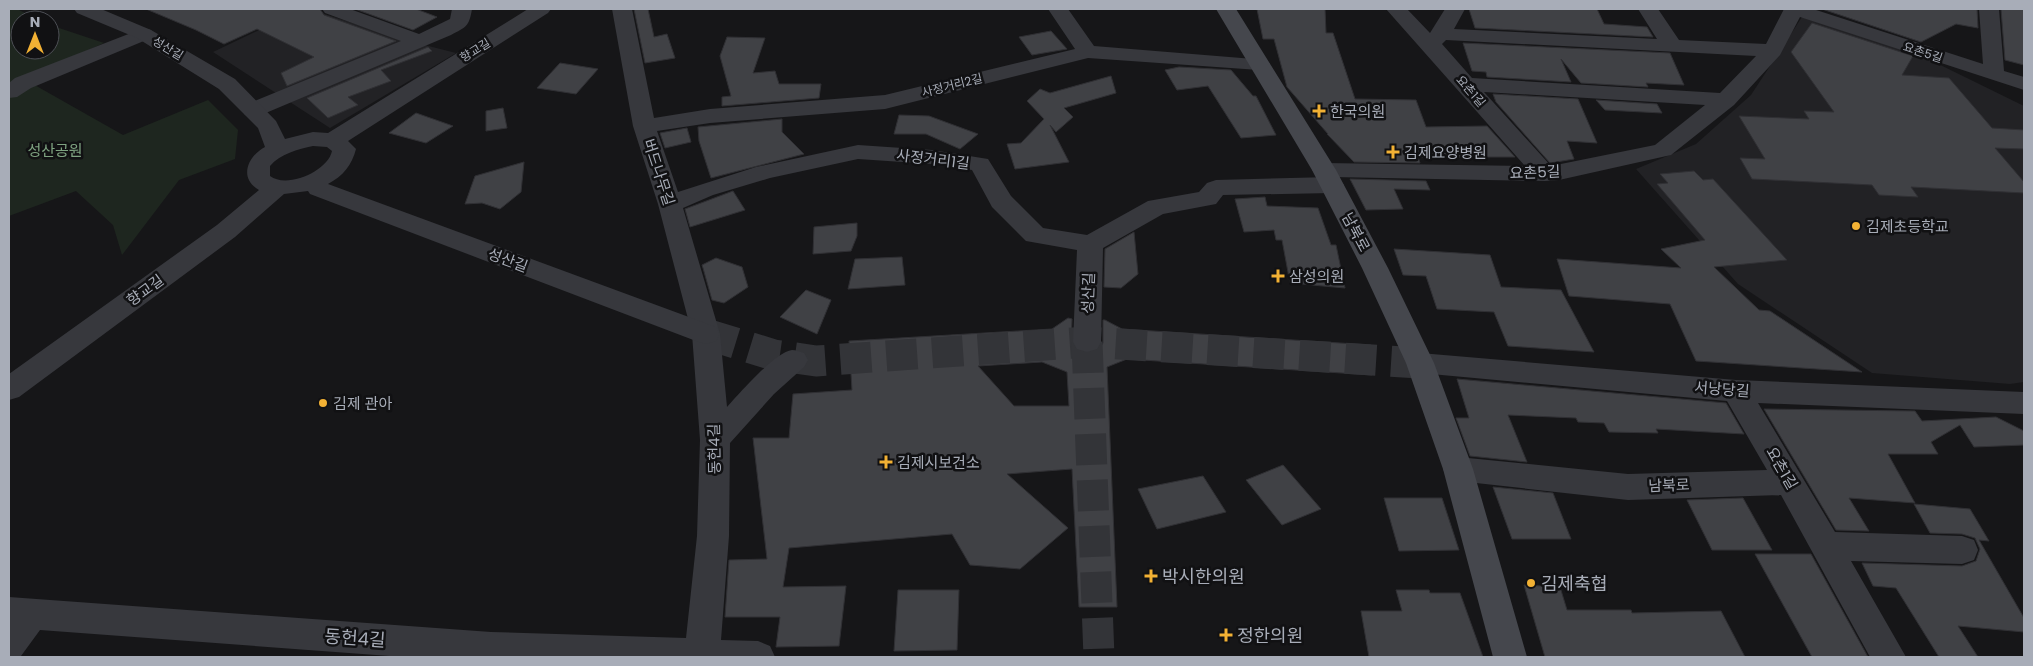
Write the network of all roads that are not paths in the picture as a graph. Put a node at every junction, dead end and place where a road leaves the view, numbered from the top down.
1 (84, 9) edge
2 (332, 9) edge
3 (462, 9) edge
4 (541, 9) edge
5 (622, 9) edge
6 (1058, 9) edge
7 (1226, 9) edge
8 (1396, 9) edge
9 (1455, 9) edge
10 (1648, 9) edge
11 (1794, 9) edge
12 (1989, 9) edge
13 (144, 34) junction
14 (1435, 39) junction
15 (419, 41) junction
16 (1673, 47) junction
17 (1773, 51) junction
18 (1088, 52) junction
19 (1259, 64) junction
20 (1994, 75) junction
21 (1466, 84) junction
22 (2024, 84) edge
23 (9, 92) edge
24 (1726, 100) junction
25 (252, 110) junction
26 (644, 126) junction
27 (333, 140) junction
28 (278, 149) junction
29 (1544, 174) junction
30 (1328, 177) junction
31 (314, 181) junction
32 (278, 187) junction
33 (670, 204) junction
34 (1090, 244) junction
35 (706, 334) junction
36 (1087, 342) tunnel mouth
37 (794, 360) dead end
38 (1420, 363) junction
39 (9, 389) edge
40 (1736, 391) junction
41 (2024, 403) edge
42 (715, 440) junction
43 (1458, 469) junction
44 (1790, 482) junction
45 (1826, 546) junction
46 (1962, 550) dead end
47 (20, 613) edge
48 (9, 646) edge
49 (490, 653) edge
50 (702, 656) edge
51 (758, 657) edge
52 (1510, 657) edge
53 (1888, 657) edge

1 - 13 street, 성산길
2 - 15 street
3 - 15 street
4 - 27 street, 향교길
5 - 26 street, 버드나무길
6 - 18 street
7 - 19 main road, 남북로
8 - 14 street, 요촌1길
9 - 14 street
10 - 16 street
11 - 17 street, 요촌5길
11 - 20 street, 요촌5길
12 - 20 street
13 - 23 street
13 - 25 street, 성산길
14 - 16 street
14 - 21 street, 요촌1길
15 - 25 street
16 - 17 street
17 - 24 street, 요촌5길
18 - 19 street, 사정거리2길
18 - 26 street, 사정거리2길
19 - 30 main road, 남북로
20 - 22 street, 요촌5길
21 - 24 street
21 - 29 street, 요촌1길
24 - 29 street, 요촌5길
25 - 28 street, 성산길
26 - 33 street, 버드나무길
27 - 28 street
27 - 31 street
28 - 32 street
29 - 30 street, 요촌5길
30 - 34 street
30 - 38 main road, 남북로
31 - 32 street
31 - 35 street, 성산길
32 - 39 street, 향교길
33 - 34 street, 사정거리1길
33 - 35 street, 버드나무길
34 - 36 street, 성산길
35 - 42 street, 동헌4길
37 - 42 street
38 - 40 street, 서낭당길
38 - 43 main road, 남북로
40 - 41 street, 서낭당길
40 - 44 street, 요촌1길
42 - 50 street, 동헌4길
43 - 44 street, 남북로
43 - 52 main road, 남북로
44 - 45 street, 요촌1길
45 - 46 street
45 - 53 street, 요촌1길
47 - 48 street
47 - 49 street, 동헌4길
49 - 50 street, 동헌4길
50 - 51 street, 동헌4길

